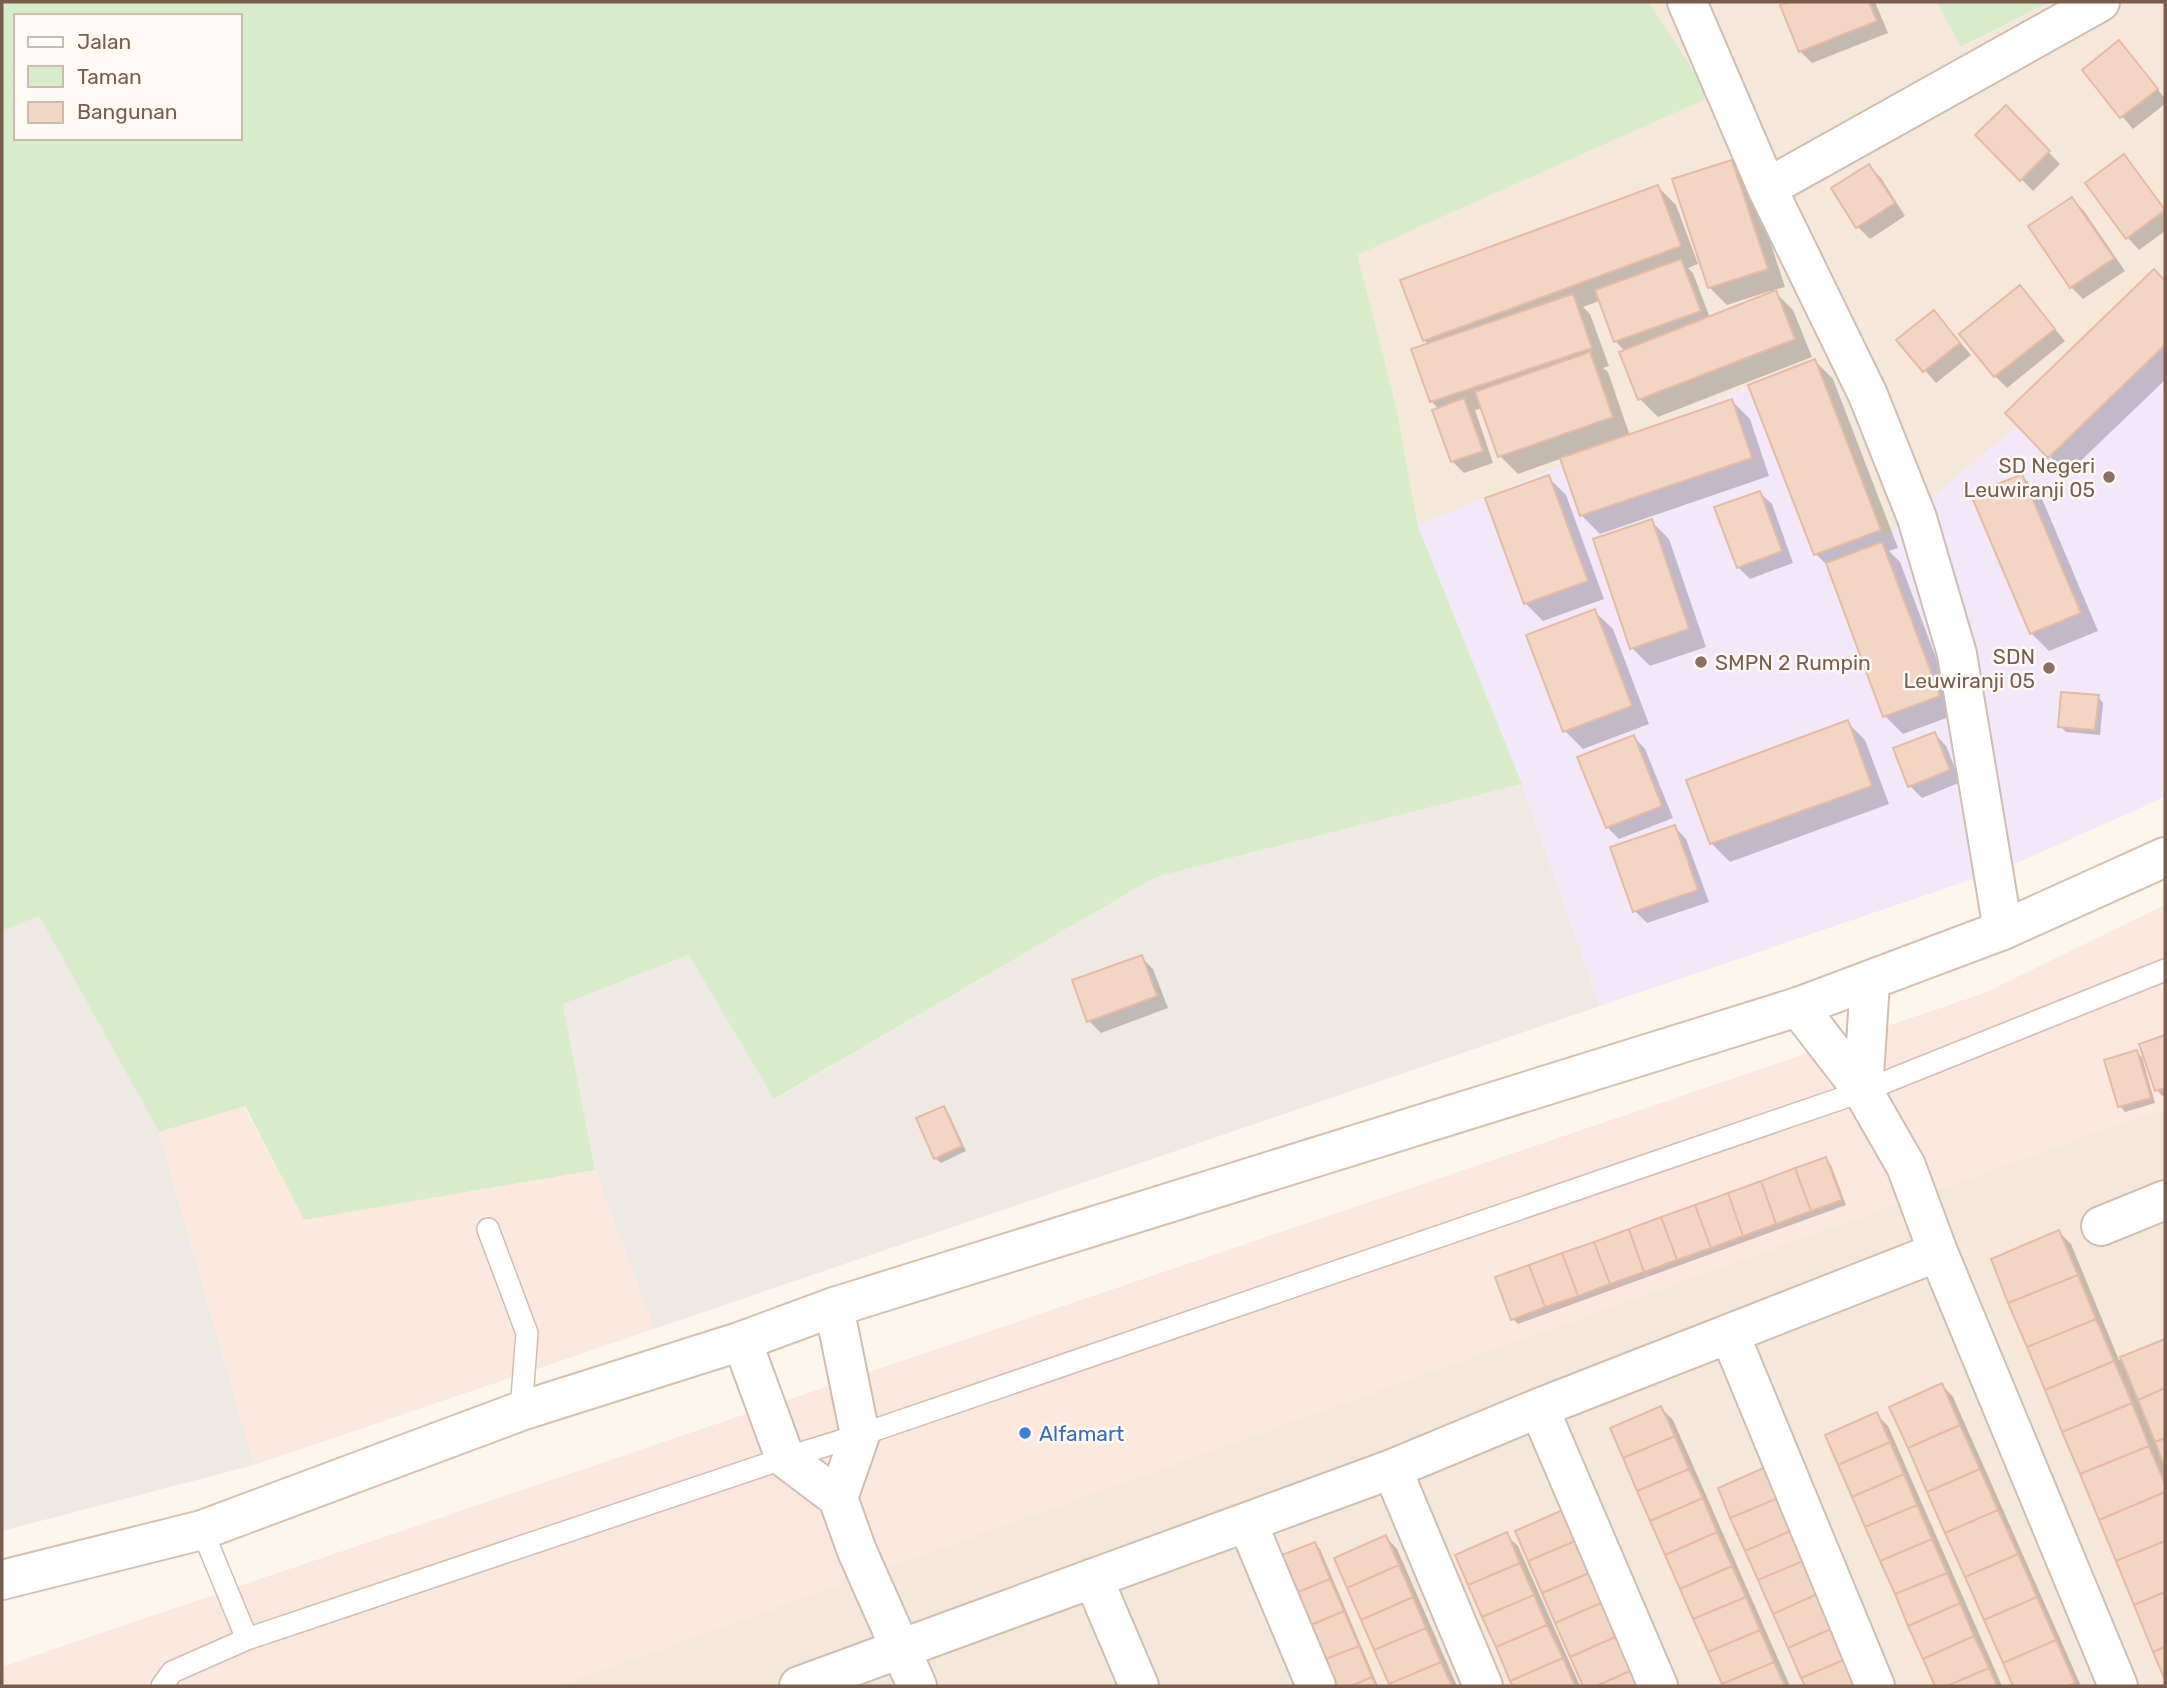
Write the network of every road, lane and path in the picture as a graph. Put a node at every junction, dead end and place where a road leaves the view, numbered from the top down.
1 (1686, 2) edge
2 (2100, 2) edge
3 (1767, 188) junction
4 (2165, 857) edge
5 (2003, 930) junction
6 (2165, 970) edge
7 (1870, 982) junction
8 (1798, 1007) junction
9 (1863, 1091) junction
10 (2165, 1200) edge
11 (2101, 1226) dead end
12 (488, 1229) dead end
13 (1938, 1252) junction
14 (834, 1307) junction
15 (1730, 1335) junction
16 (742, 1341) junction
17 (1539, 1408) junction
18 (521, 1411) junction
19 (860, 1435) junction
20 (785, 1458) junction
21 (1392, 1469) junction
22 (838, 1498) junction
23 (1247, 1522) junction
24 (202, 1530) junction
25 (1093, 1578) junction
26 (2, 1580) edge
27 (247, 1640) junction
28 (901, 1648) junction
29 (162, 1686) edge
30 (799, 1686) edge
31 (916, 1686) edge
32 (1139, 1686) edge
33 (1316, 1686) edge
34 (1483, 1686) edge
35 (1658, 1686) edge
36 (1875, 1686) edge
37 (2118, 1686) edge

1 - 3 street
2 - 3 street
3 - 5 street
4 - 5 street
5 - 7 street
6 - 9 lane
7 - 8 street
7 - 9 street
8 - 9 street
8 - 14 street
9 - 13 street
9 - 19 lane
10 - 11 street
12 - 18 lane
13 - 15 street
13 - 37 street
14 - 16 street
14 - 19 street
15 - 17 street
15 - 36 street
16 - 18 street
16 - 20 street
17 - 21 street
17 - 35 street
18 - 24 street
19 - 20 lane
19 - 22 street
20 - 22 street
20 - 27 lane
21 - 23 street
21 - 34 street
22 - 28 street
23 - 25 street
23 - 33 street
24 - 26 street
24 - 27 lane
25 - 28 street
25 - 32 street
27 - 29 lane
28 - 30 street
28 - 31 street

